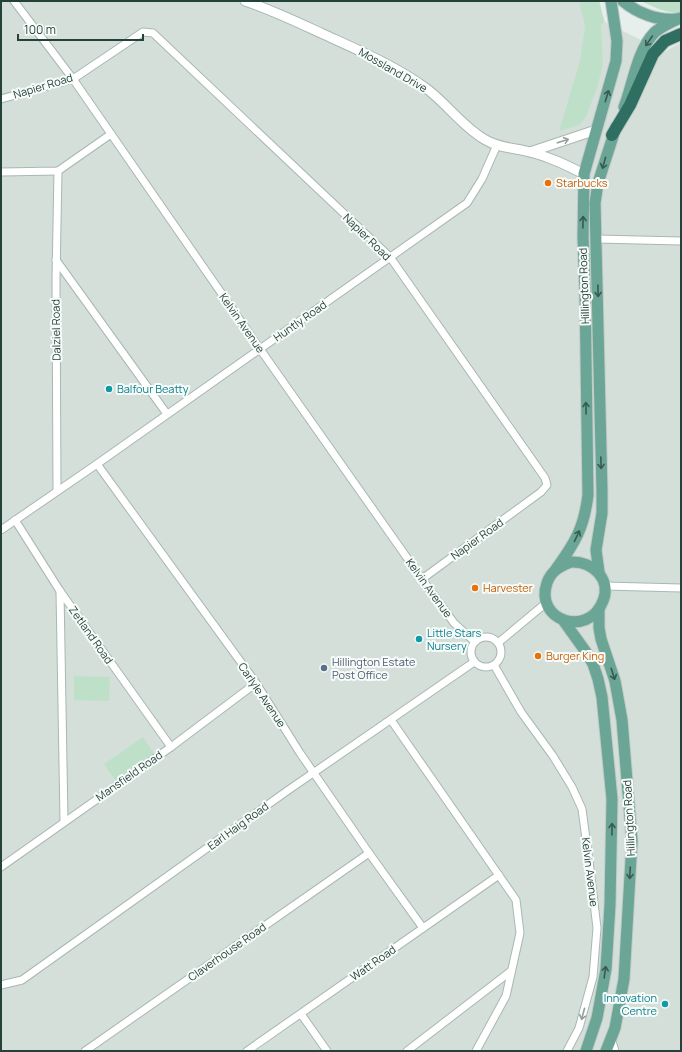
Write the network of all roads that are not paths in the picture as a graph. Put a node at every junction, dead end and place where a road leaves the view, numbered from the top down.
1 (14, 1) edge
2 (245, 1) edge
3 (611, 1) edge
4 (623, 1) edge
5 (680, 18) edge
6 (681, 34) edge
7 (73, 79) junction
8 (1, 99) edge
9 (596, 130) junction
10 (111, 134) junction
11 (612, 135) junction
12 (497, 145) junction
13 (530, 152) junction
14 (58, 171) junction
15 (1, 172) edge
16 (584, 174) junction
17 (596, 239) junction
18 (681, 241) edge
19 (390, 257) junction
20 (56, 260) junction
21 (260, 349) junction
22 (167, 414) junction
23 (97, 464) junction
24 (58, 490) junction
25 (14, 520) junction
26 (1, 530) edge
27 (556, 569) junction
28 (599, 572) junction
29 (422, 579) junction
30 (605, 586) junction
31 (681, 588) edge
32 (60, 591) junction
33 (546, 603) junction
34 (599, 609) junction
35 (563, 620) junction
36 (475, 642) junction
37 (498, 643) junction
38 (474, 662) junction
39 (494, 666) junction
40 (256, 683) junction
41 (391, 720) junction
42 (171, 747) junction
43 (314, 773) junction
44 (64, 821) junction
45 (369, 853) junction
46 (1, 867) edge
47 (499, 875) junction
48 (423, 928) junction
49 (511, 971) junction
50 (1, 985) edge
51 (301, 1014) junction
52 (611, 1038) junction
53 (85, 1051) edge
54 (247, 1051) edge
55 (327, 1051) edge
56 (406, 1051) edge
57 (476, 1051) edge
58 (567, 1051) edge
59 (586, 1051) edge
60 (606, 1051) edge
61 (615, 1051) edge

1 - 7 street, Kelvin Avenue
2 - 12 street, Mossland Drive
9 -> 3 main road, Hillington Road
4 - 5 main road
5 -> 11 main road, Hillington Road
6 - 11 highway
7 - 8 street, Napier Road
7 - 10 street, Kelvin Avenue
7 - 19 street, Napier Road
13 -> 9 street
9 - 16 main road, Hillington Road
10 - 14 street
10 - 21 street, Kelvin Avenue
11 -> 17 main road, Hillington Road
12 - 13 street, Mossland Drive
12 - 19 street, Huntly Road
13 - 16 street, Mossland Drive
14 - 15 street
14 - 20 street, Dalziel Road
27 -> 16 main road, Hillington Road
17 - 18 street
17 -> 28 main road, Hillington Road
19 - 21 street, Huntly Road
19 - 29 street, Napier Road
20 - 22 street
20 - 24 street, Dalziel Road
21 - 22 street, Huntly Road
21 - 29 street, Kelvin Avenue
22 - 23 street, Huntly Road
23 - 24 street, Huntly Road
23 - 40 street, Carlyle Avenue
24 - 25 street, Huntly Road
25 - 26 street, Huntly Road
25 - 32 street, Zetland Road
27 - 28 main road
27 - 33 main road
28 - 30 main road
29 - 36 street, Kelvin Avenue
30 - 31 street
30 - 34 main road
32 - 42 street, Zetland Road
32 - 44 street
33 - 35 main road
33 - 37 street
34 - 35 main road
34 -> 52 main road, Hillington Road
59 -> 35 main road, Hillington Road
36 - 37 street
36 - 38 street
37 - 39 street
38 - 39 street
38 - 41 street, Earl Haig Road
39 -> 58 street, Kelvin Avenue
40 - 42 street, Mansfield Road
40 - 43 street, Carlyle Avenue
41 - 43 street, Earl Haig Road
41 - 47 street
42 - 44 street, Mansfield Road
43 - 45 street, Carlyle Avenue
43 - 50 street, Earl Haig Road
44 - 46 street, Mansfield Road
45 - 48 street, Carlyle Avenue
45 - 53 street, Claverhouse Road
47 - 48 street, Watt Road
47 - 49 street
48 - 51 street, Watt Road
49 - 56 street
49 - 57 street
51 - 54 street, Watt Road
51 - 55 street
52 - 60 main road, Hillington Road
52 - 61 street

